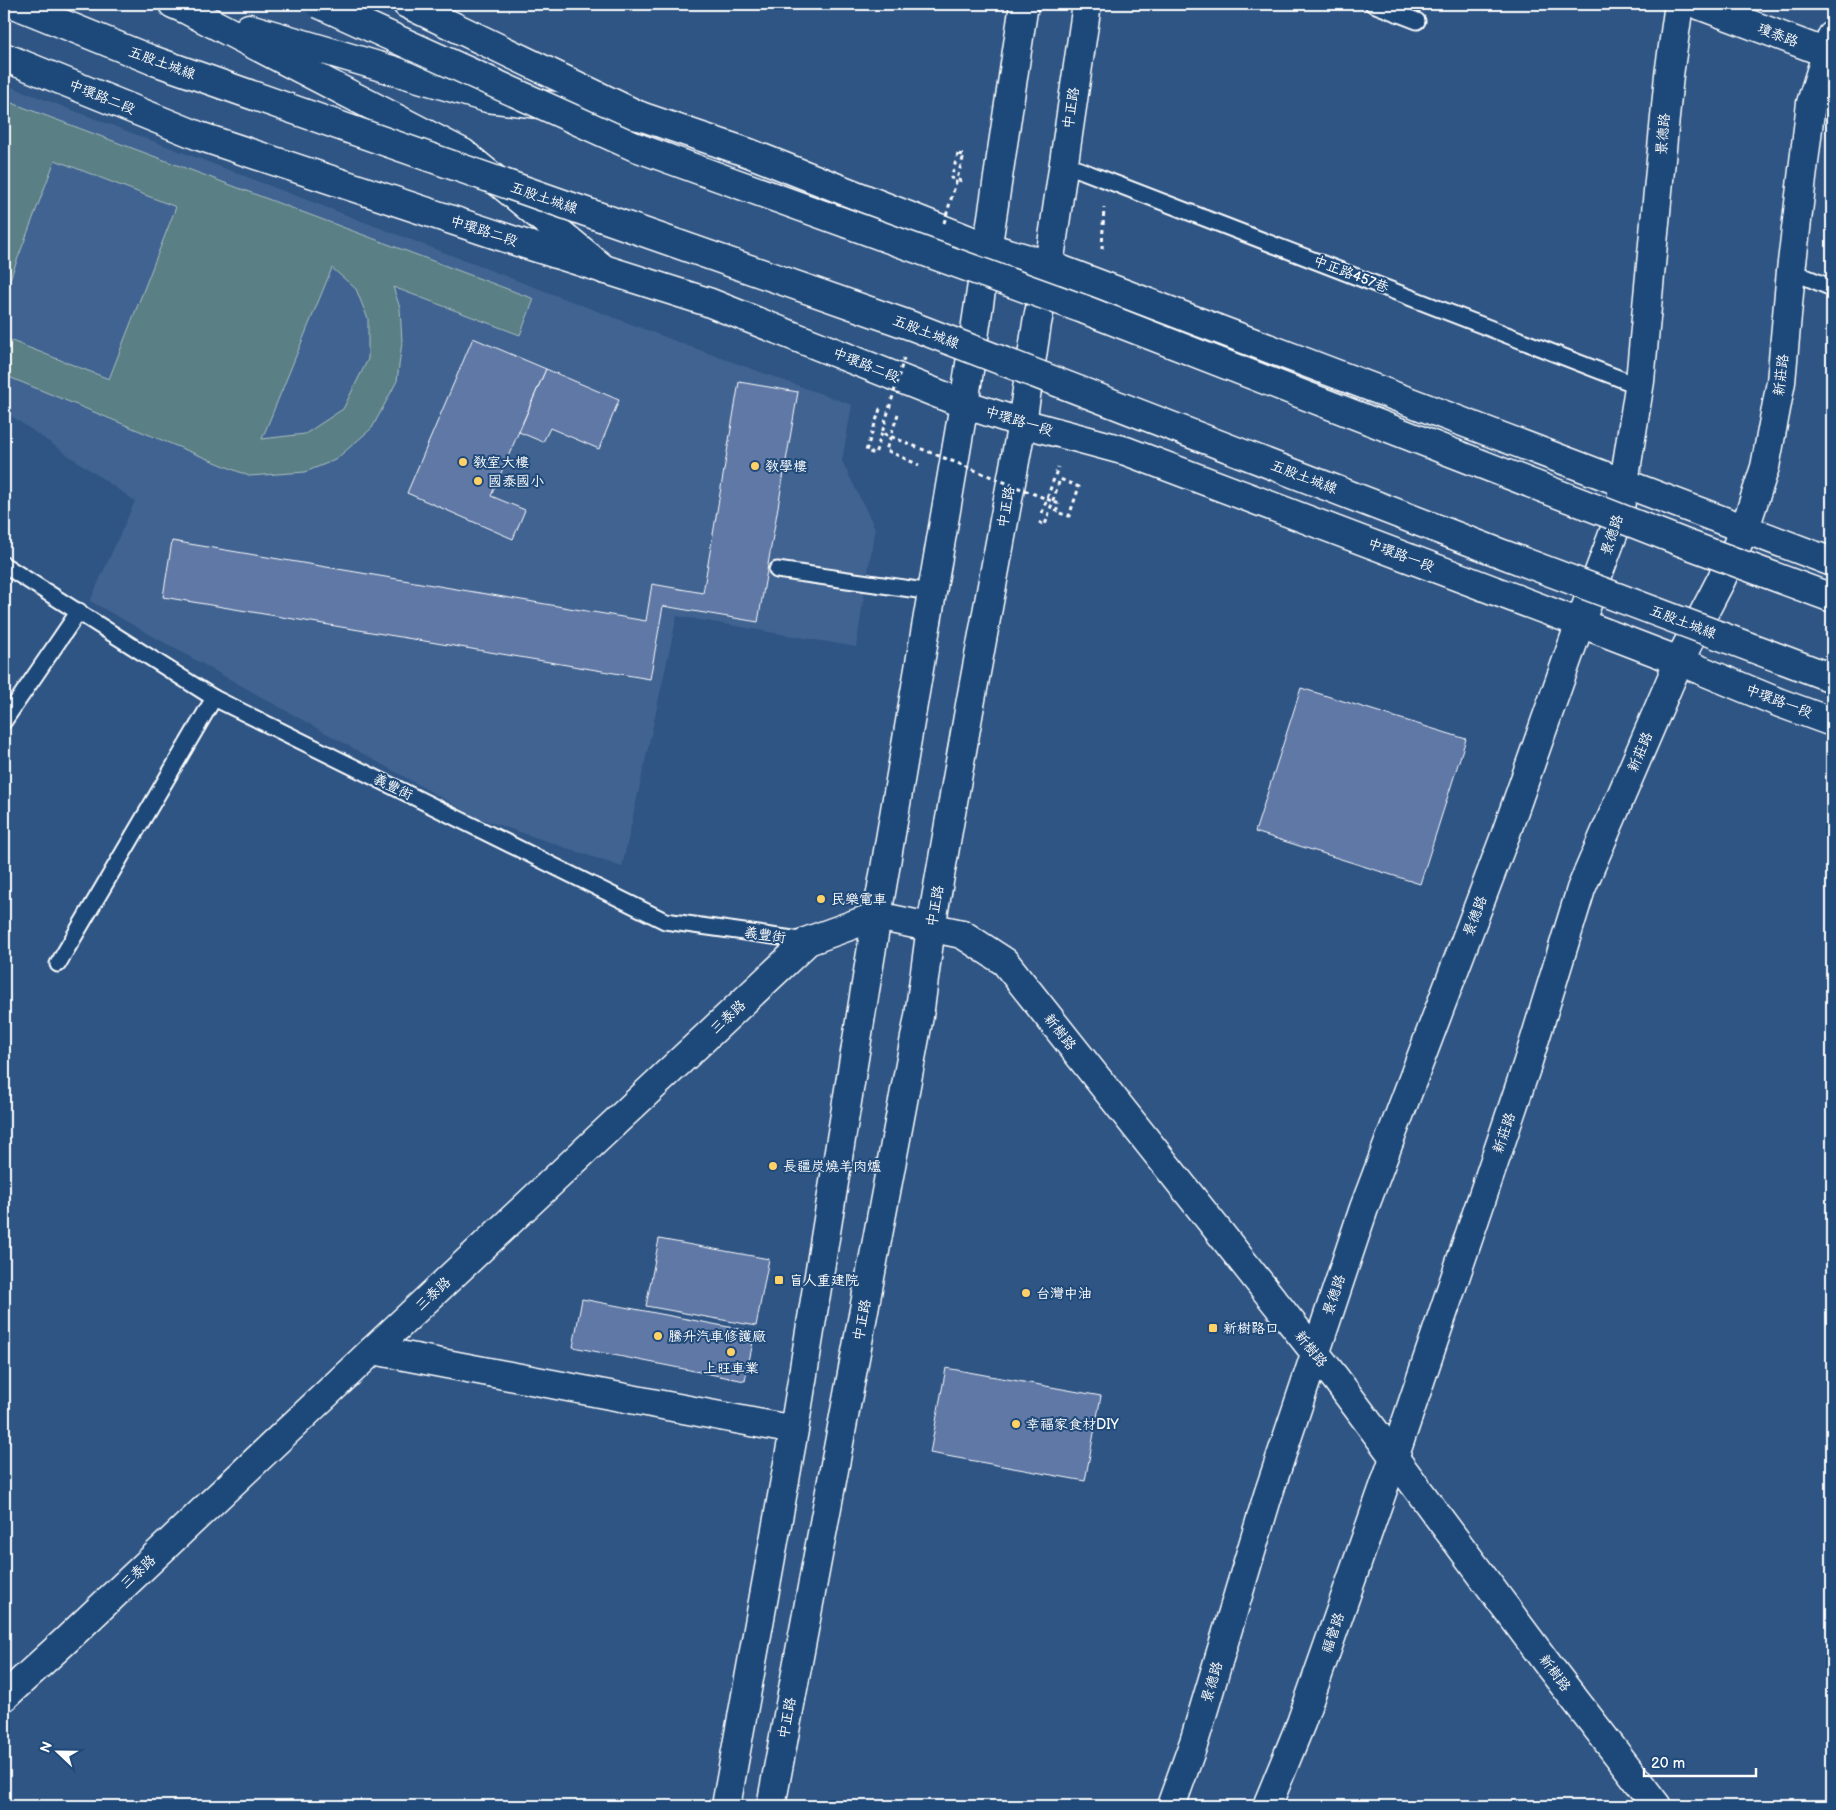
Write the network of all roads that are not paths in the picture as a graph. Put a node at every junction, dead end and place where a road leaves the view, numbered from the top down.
1 (14, 4) edge
2 (319, 4) edge
3 (407, 4) edge
4 (1024, 4) edge
5 (1087, 4) edge
6 (1373, 4) edge
7 (1679, 4) edge
8 (1696, 4) edge
9 (180, 7) edge
10 (1417, 21) dead end
11 (1830, 48) edge
12 (4, 57) edge
13 (640, 116) junction
14 (1062, 163) junction
15 (987, 248) junction
16 (1049, 265) junction
17 (604, 270) junction
18 (1791, 271) junction
19 (1832, 288) edge
20 (1639, 386) junction
21 (964, 404) junction
22 (1022, 423) junction
23 (1625, 483) junction
24 (1745, 528) junction
25 (1832, 562) edge
26 (4, 565) edge
27 (777, 570) dead end
28 (932, 592) junction
29 (1832, 598) edge
30 (80, 611) junction
31 (1580, 623) junction
32 (1679, 661) junction
33 (1832, 678) edge
34 (214, 698) junction
35 (4, 721) edge
36 (1832, 722) edge
37 (877, 916) junction
38 (932, 927) junction
39 (808, 941) junction
40 (58, 964) dead end
41 (373, 1350) junction
42 (1314, 1354) junction
43 (794, 1430) junction
44 (1394, 1458) junction
45 (4, 1697) edge
46 (726, 1806) edge
47 (770, 1806) edge
48 (1172, 1806) edge
49 (1267, 1806) edge
50 (1656, 1806) edge

1 - 33 main road, 五股土城線, bridge
2 - 29 main road, bridge
3 - 13 main road
4 - 15 main road
5 - 14 main road, 中正路
6 - 10 lane
7 - 20 main road, 景德路
8 - 11 main road, 瓊泰路
9 - 13 main road
9 - 17 main road
11 - 18 main road, 新莊路
12 - 17 main road, 中環路二段
13 - 15 main road
14 - 16 main road, 中正路
14 - 20 lane, 中正路457巷
15 - 16 main road
15 - 21 main road
16 - 22 main road, 中正路
16 - 23 main road
17 - 21 main road, 中環路二段
18 - 19 lane
18 - 24 main road, 新莊路
20 - 23 main road, 景德路
21 - 22 main road, 中環路一段
21 - 28 main road
22 - 31 main road, 中環路一段
22 - 38 main road, 中正路
23 - 24 main road
23 - 31 main road, 景德路
24 - 25 main road
24 - 32 main road, 新莊路
26 - 30 lane, 義豐街
27 - 28 lane
28 - 37 main road
30 - 34 lane, 義豐街
30 - 35 lane
31 - 32 main road, 中環路一段
31 - 42 main road, 景德路
32 - 36 main road, 中環路一段
32 - 44 main road, 新莊路
34 - 39 lane, 義豐街
34 - 40 lane
37 - 38 main road, 新樹路
37 - 39 main road, 三泰路
37 - 43 main road
38 - 42 main road, 新樹路
38 - 47 main road, 中正路
39 - 41 main road, 三泰路
41 - 43 main road
41 - 45 main road, 三泰路
42 - 44 main road, 新樹路
42 - 48 main road, 景德路
43 - 46 main road
44 - 49 main road, 福營路
44 - 50 main road, 新樹路

